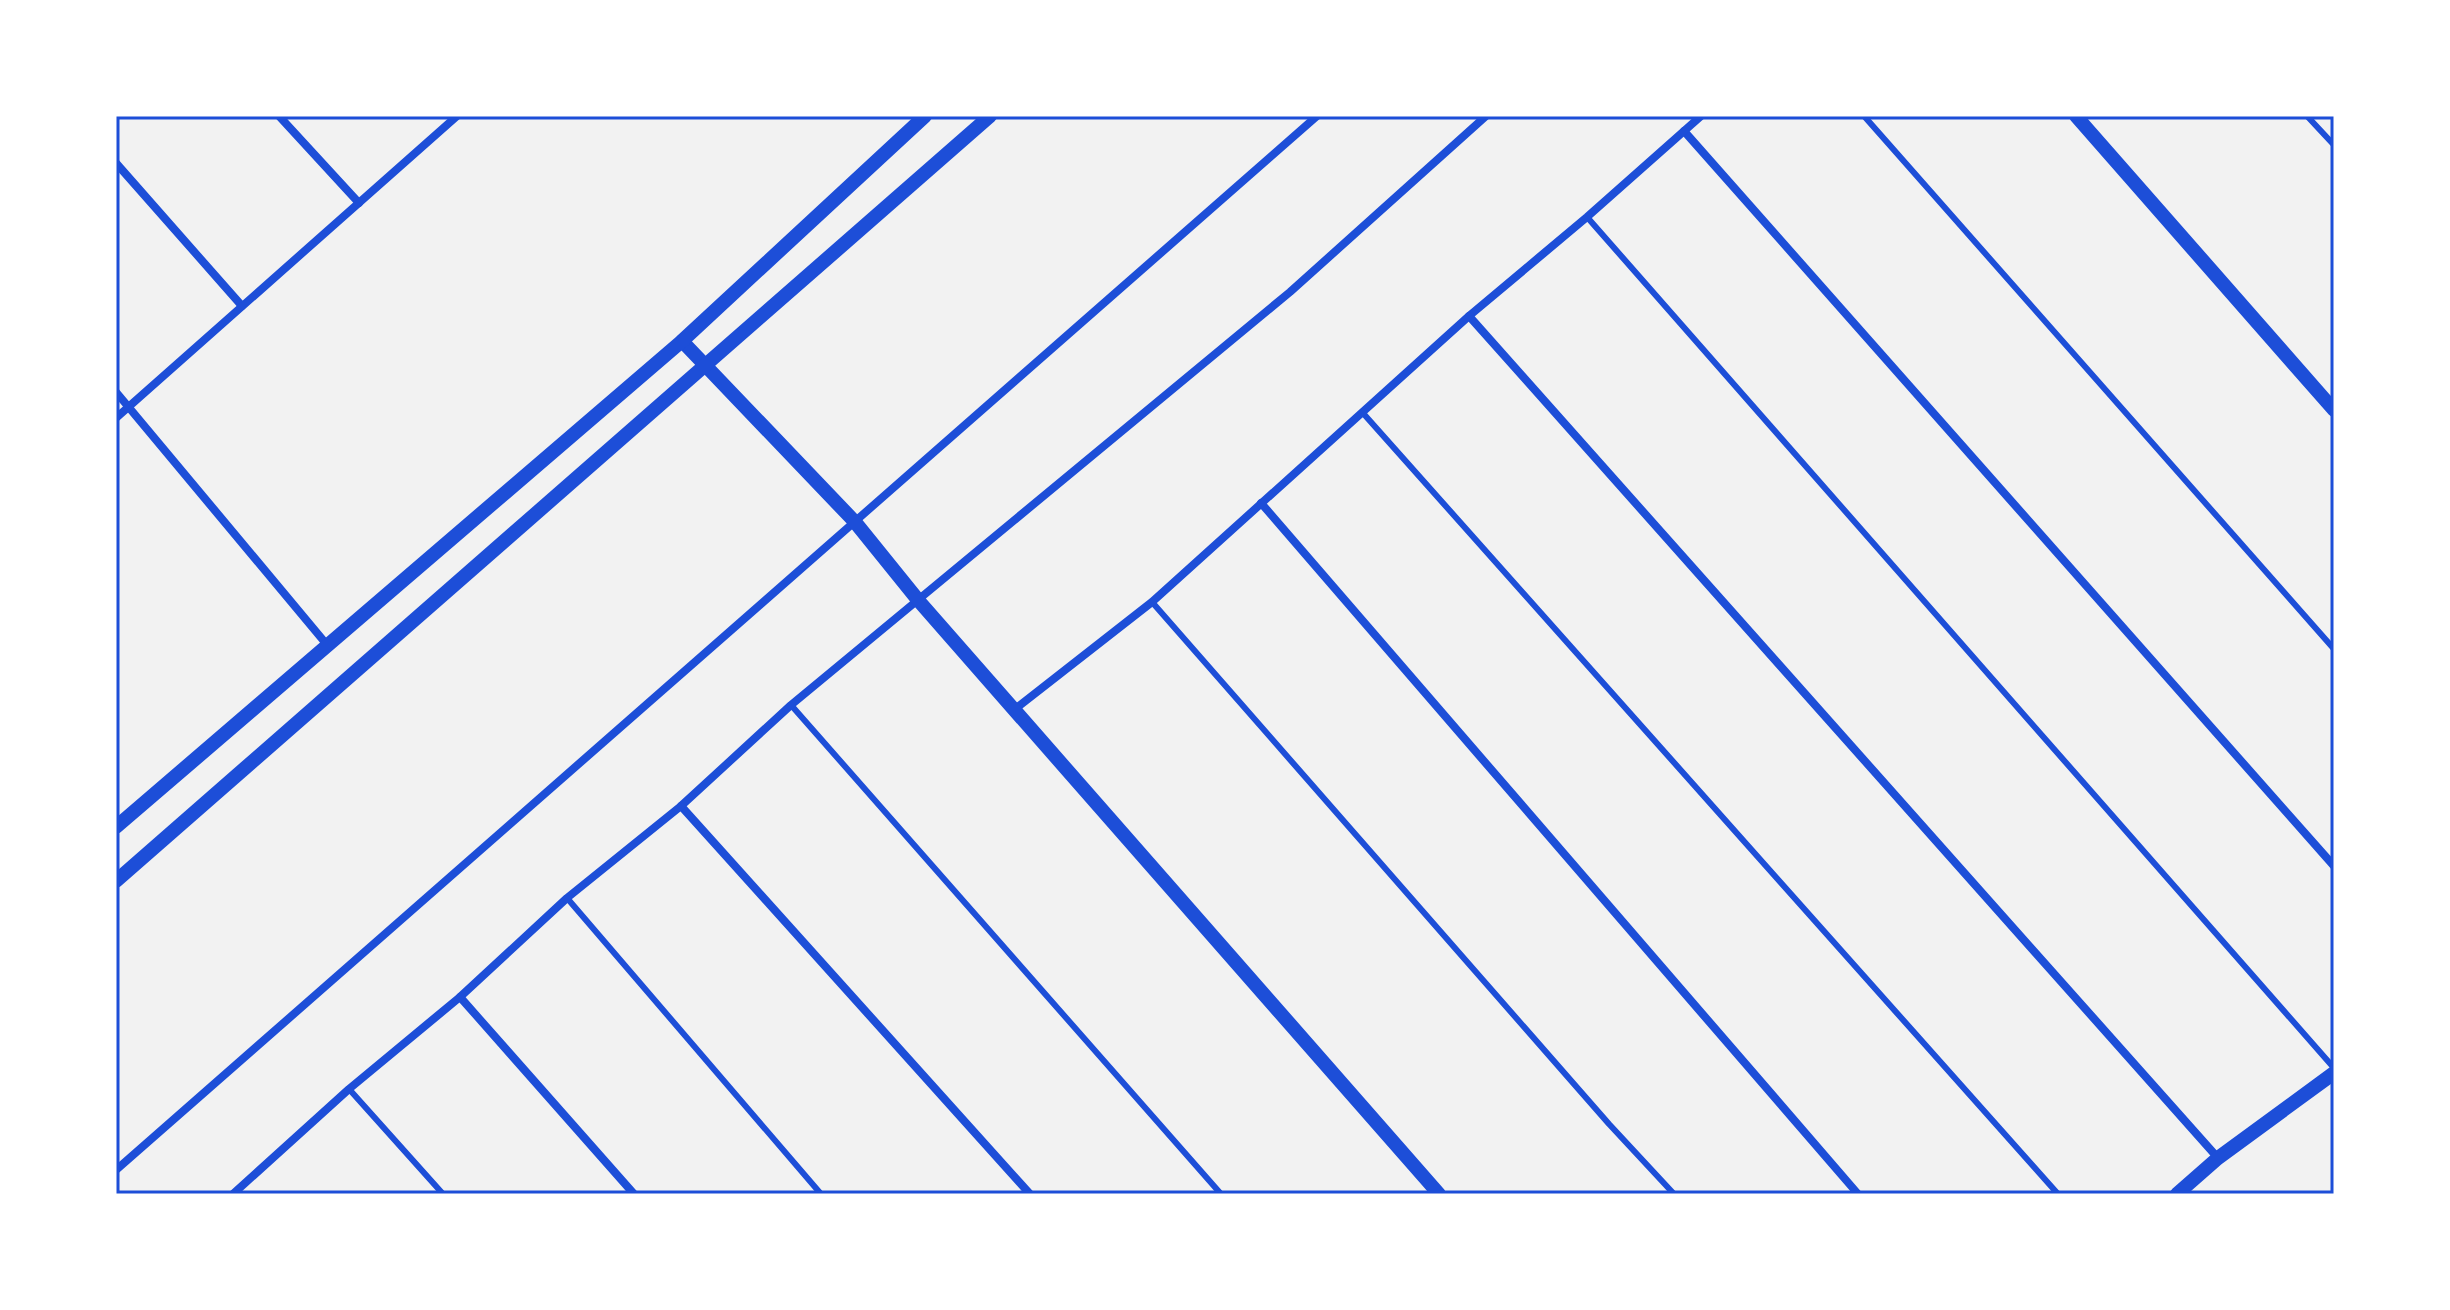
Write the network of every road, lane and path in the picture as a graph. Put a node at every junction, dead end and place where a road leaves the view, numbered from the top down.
1 (279, 116) edge
2 (457, 116) edge
3 (925, 116) edge
4 (990, 116) edge
5 (1317, 116) edge
6 (1486, 116) edge
7 (1701, 116) edge
8 (1864, 116) edge
9 (2076, 116) edge
10 (2307, 116) edge
11 (446, 120) edge
12 (1684, 131) junction
13 (2334, 145) edge
14 (116, 163) edge
15 (359, 203) junction
16 (1587, 217) junction
17 (242, 306) junction
18 (1469, 316) junction
19 (682, 341) junction
20 (705, 365) junction
21 (116, 392) edge
22 (129, 407) junction
23 (2334, 410) edge
24 (1362, 412) junction
25 (116, 418) edge
26 (1261, 503) junction
27 (855, 522) junction
28 (918, 600) junction
29 (1152, 602) junction
30 (328, 646) junction
31 (2334, 649) edge
32 (791, 705) junction
33 (1015, 709) junction
34 (681, 806) junction
35 (116, 827) edge
36 (2334, 866) edge
37 (116, 881) edge
38 (567, 898) junction
39 (460, 997) junction
40 (2334, 1070) edge
41 (349, 1089) junction
42 (2218, 1158) junction
43 (116, 1170) edge
44 (236, 1193) edge
45 (443, 1194) edge
46 (634, 1194) edge
47 (821, 1194) edge
48 (1030, 1194) edge
49 (1221, 1194) edge
50 (1439, 1194) edge
51 (1674, 1194) edge
52 (1858, 1194) edge
53 (2058, 1194) edge
54 (2177, 1194) edge

1 - 15 street
2 - 11 street
3 - 19 street
4 - 20 street
5 - 27 street
6 - 28 street
7 - 12 street
8 - 31 lane
9 - 23 street
10 - 13 lane
11 - 15 street
12 - 16 street
12 - 36 street
14 - 17 street
15 - 17 street
16 - 18 street
16 - 40 lane
17 - 22 street
18 - 24 street
18 - 42 street
19 - 20 street
19 - 30 street
20 - 27 street
20 - 37 street
21 - 22 street
22 - 25 street
22 - 30 street
24 - 26 street
24 - 53 lane
26 - 29 street
26 - 52 street
27 - 28 street
27 - 43 street
28 - 32 street
28 - 33 street
29 - 33 street
29 - 51 lane
30 - 35 street
32 - 34 street
32 - 49 lane
33 - 50 street
34 - 38 street
34 - 48 street
38 - 39 street
38 - 47 lane
39 - 41 street
39 - 46 street
40 - 42 street
41 - 44 street
41 - 45 lane
42 - 54 street

